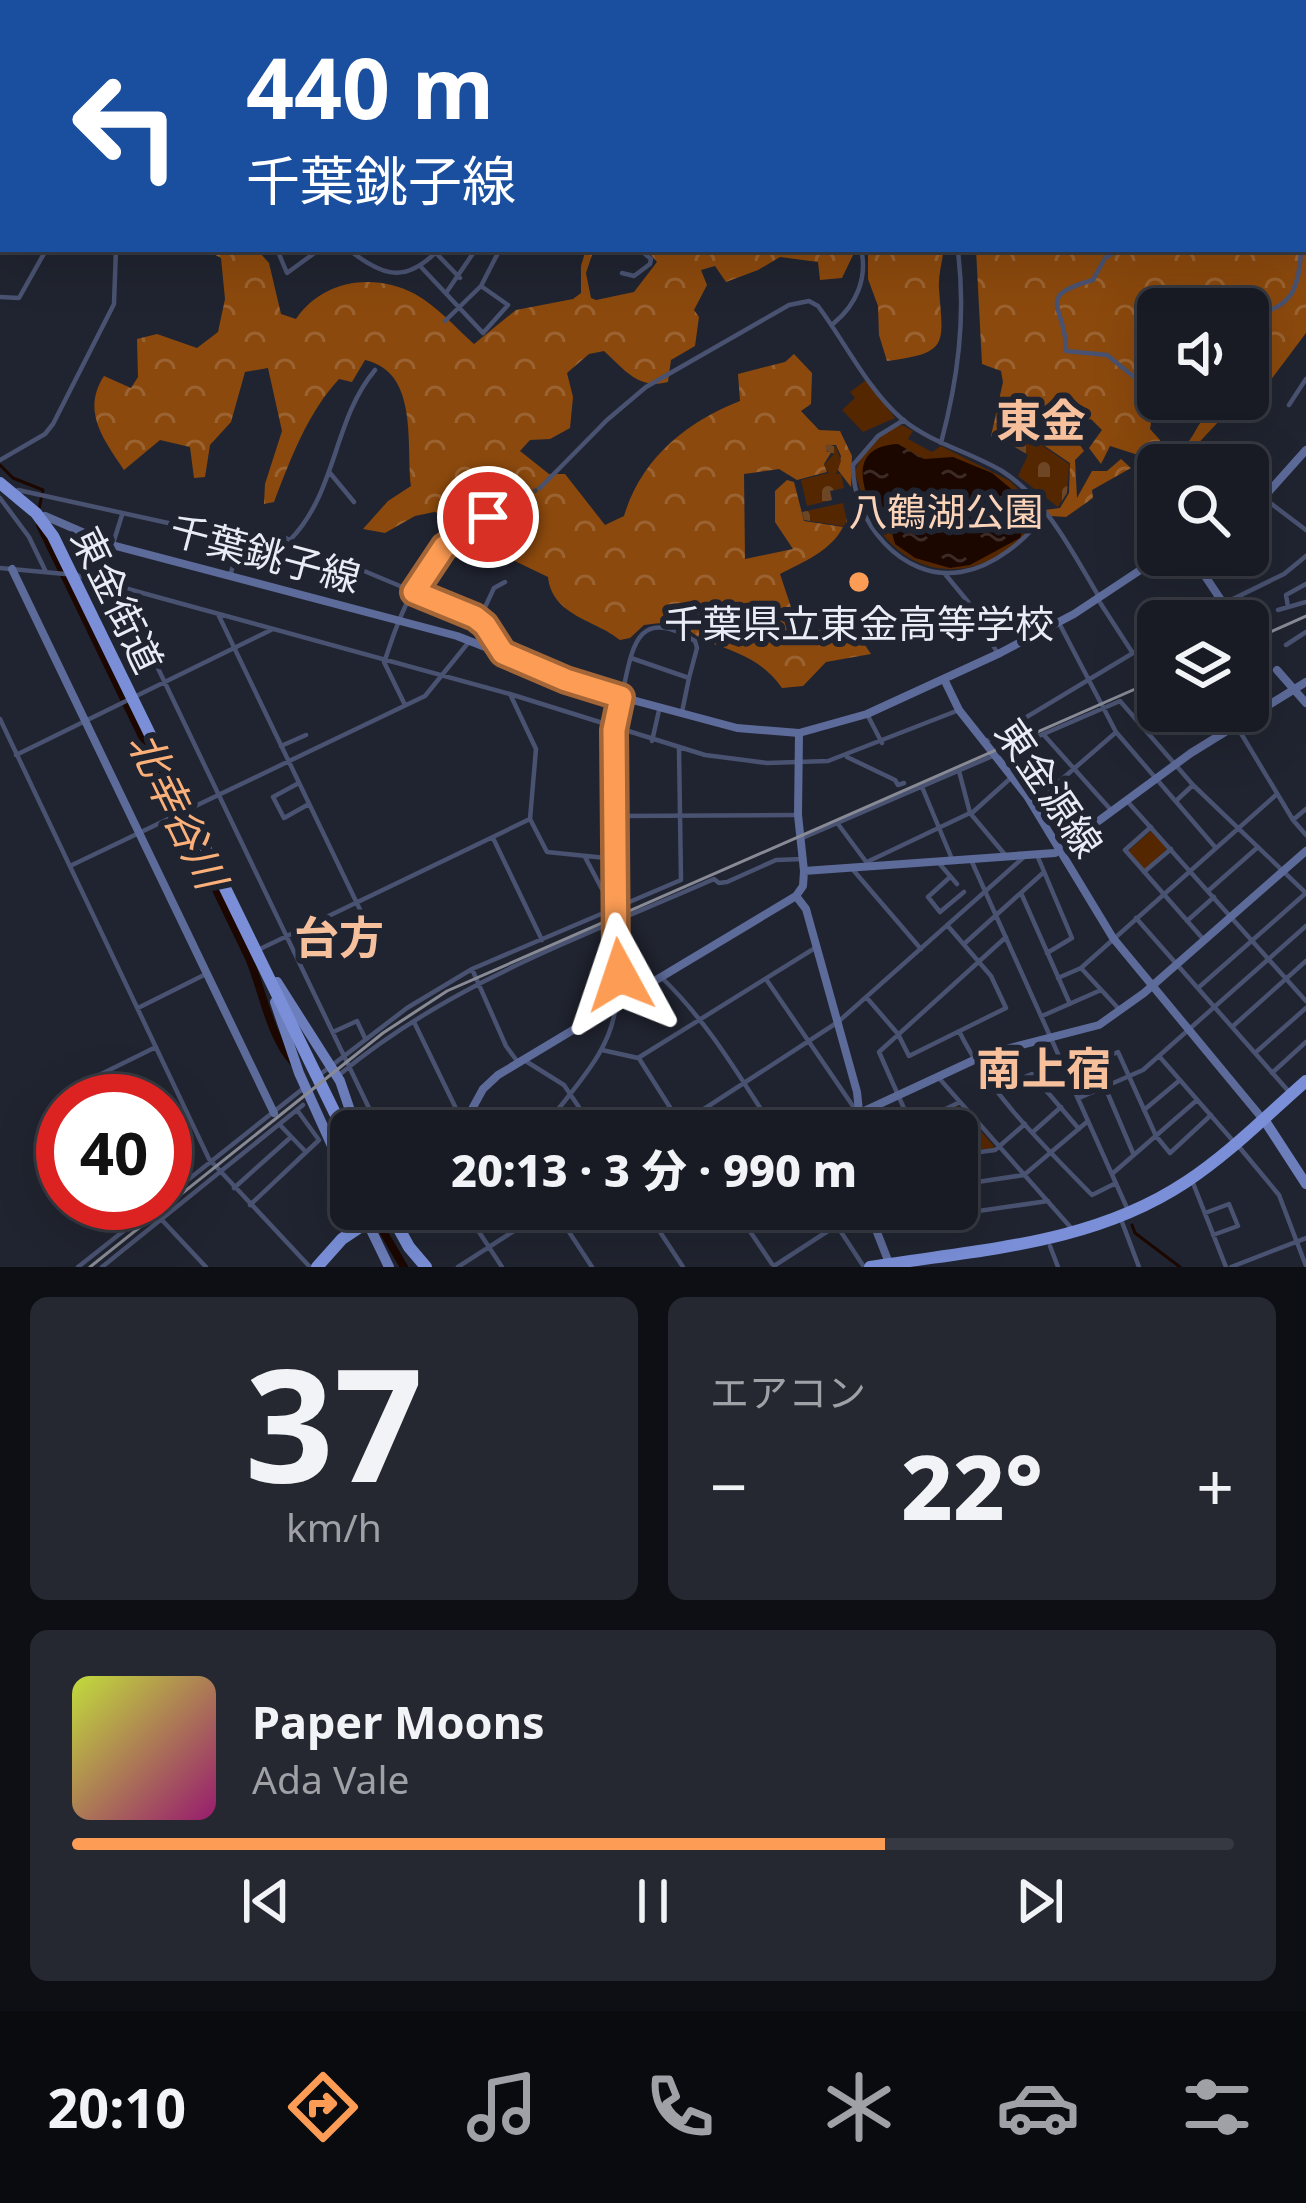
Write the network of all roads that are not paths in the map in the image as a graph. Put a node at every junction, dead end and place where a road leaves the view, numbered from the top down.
1 (48, 252) edge
2 (116, 252) edge
3 (281, 252) edge
4 (316, 252) edge
5 (352, 252) edge
6 (436, 252) edge
7 (438, 252) edge
8 (474, 252) edge
9 (498, 252) edge
10 (642, 252) edge
11 (860, 252) edge
12 (958, 252) edge
13 (1115, 252) edge
14 (1301, 252) edge
15 (422, 268) junction
16 (622, 273) dead end
17 (460, 278) junction
18 (481, 286) junction
19 (446, 294) junction
20 (0, 297) edge
21 (459, 309) junction
22 (1269, 312) edge
23 (446, 321) dead end
24 (832, 325) junction
25 (375, 370) dead end
26 (1137, 379) edge
27 (1306, 379) edge
28 (1289, 405) dead end
29 (904, 421) junction
30 (941, 442) junction
31 (1306, 450) edge
32 (0, 460) edge
33 (0, 472) edge
34 (330, 473) junction
35 (0, 483) edge
36 (540, 488) tunnel mouth
37 (18, 490) junction
38 (1269, 494) edge
39 (0, 498) edge
40 (354, 502) dead end
41 (1269, 502) edge
42 (1045, 514) junction
43 (122, 515) junction
44 (488, 517) tunnel mouth
45 (1306, 530) edge
46 (243, 532) junction
47 (59, 533) junction
48 (290, 540) junction
49 (112, 545) junction
50 (1306, 556) edge
51 (0, 568) edge
52 (12, 569) junction
53 (46, 572) junction
54 (1137, 572) edge
55 (945, 574) junction
56 (75, 575) junction
57 (230, 576) junction
58 (101, 582) junction
59 (506, 582) dead end
60 (1306, 584) edge
61 (119, 587) junction
62 (414, 592) junction
63 (123, 595) junction
64 (1098, 598) junction
65 (1226, 600) edge
66 (1306, 602) edge
67 (99, 607) dead end
68 (1288, 607) junction
69 (1278, 610) dead end
70 (218, 614) junction
71 (479, 620) junction
72 (398, 621) junction
73 (1059, 622) junction
74 (273, 629) junction
75 (1306, 632) edge
76 (470, 640) junction
77 (1286, 645) dead end
78 (1137, 649) edge
79 (235, 650) junction
80 (1132, 652) junction
81 (503, 653) junction
82 (998, 654) junction
83 (631, 658) junction
84 (384, 659) junction
85 (1277, 670) dead end
86 (443, 676) junction
87 (689, 678) junction
88 (1088, 678) junction
89 (944, 679) junction
90 (1306, 682) edge
91 (164, 683) junction
92 (1294, 689) junction
93 (510, 694) junction
94 (621, 697) junction
95 (135, 698) junction
96 (1269, 702) edge
97 (1306, 703) edge
98 (405, 705) junction
99 (660, 706) junction
100 (1102, 707) junction
101 (959, 710) junction
102 (682, 712) junction
103 (867, 713) junction
104 (0, 719) edge
105 (85, 722) junction
106 (614, 730) junction
107 (1116, 732) junction
108 (1226, 732) edge
109 (1240, 732) edge
110 (799, 733) junction
111 (1043, 734) junction
112 (306, 735) dead end
113 (652, 741) junction
114 (985, 742) junction
115 (881, 743) junction
116 (281, 746) junction
117 (679, 749) junction
118 (16, 754) junction
119 (995, 754) junction
120 (847, 755) junction
121 (288, 760) junction
122 (798, 763) junction
123 (1176, 765) junction
124 (1075, 770) junction
125 (959, 771) junction
126 (1013, 776) junction
127 (1157, 779) junction
128 (299, 783) junction
129 (904, 784) dead end
130 (1193, 785) junction
131 (922, 787) junction
132 (218, 794) junction
133 (1276, 794) junction
134 (1177, 800) junction
135 (1126, 801) junction
136 (309, 804) junction
137 (1033, 805) junction
138 (188, 808) junction
139 (1306, 808) edge
140 (1112, 811) junction
141 (970, 813) junction
142 (681, 815) junction
143 (798, 815) junction
144 (615, 816) junction
145 (530, 819) junction
146 (1293, 820) junction
147 (838, 824) junction
148 (1240, 826) junction
149 (938, 827) junction
150 (1151, 827) junction
151 (138, 832) junction
152 (1306, 835) edge
153 (493, 838) junction
154 (800, 839) junction
155 (1260, 846) junction
156 (1216, 847) junction
157 (1171, 849) junction
158 (1306, 851) edge
159 (1058, 852) junction
160 (1036, 855) junction
161 (584, 856) junction
162 (1025, 856) junction
163 (1007, 857) junction
164 (616, 859) junction
165 (803, 859) junction
166 (971, 860) junction
167 (953, 861) junction
168 (938, 862) junction
169 (867, 865) junction
170 (70, 866) junction
171 (852, 868) junction
172 (804, 871) junction
173 (1190, 871) junction
174 (1284, 871) junction
175 (1044, 872) junction
176 (1144, 872) junction
177 (950, 877) junction
178 (957, 884) dead end
179 (964, 892) dead end
180 (987, 892) junction
181 (1021, 893) junction
182 (1306, 893) edge
183 (1211, 894) junction
184 (1163, 895) junction
185 (796, 896) junction
186 (231, 899) junction
187 (356, 903) junction
188 (614, 909) junction
189 (997, 914) junction
190 (1231, 916) junction
191 (1136, 918) junction
192 (1187, 921) junction
193 (616, 922) junction
194 (947, 926) junction
195 (1306, 926) edge
196 (286, 936) junction
197 (1006, 936) junction
198 (1113, 938) junction
199 (542, 940) junction
200 (1204, 940) junction
201 (1252, 940) junction
202 (376, 943) dead end
203 (964, 944) junction
204 (815, 948) junction
205 (260, 949) junction
206 (921, 949) junction
207 (1047, 953) junction
208 (1268, 959) junction
209 (979, 961) junction
210 (1306, 962) edge
211 (1177, 964) junction
212 (1082, 968) junction
213 (472, 969) junction
214 (206, 974) junction
215 (661, 977) junction
216 (1058, 978) junction
217 (766, 979) junction
218 (1286, 979) junction
219 (479, 982) junction
220 (1152, 986) junction
221 (1198, 988) junction
222 (1101, 990) junction
223 (633, 994) junction
224 (867, 998) junction
225 (616, 1004) junction
226 (1070, 1004) junction
227 (1306, 1005) edge
228 (1214, 1006) junction
229 (138, 1008) junction
230 (1121, 1012) junction
231 (1042, 1016) junction
232 (413, 1020) junction
233 (703, 1020) junction
234 (838, 1022) junction
235 (1232, 1027) junction
236 (1188, 1029) junction
237 (958, 1031) junction
238 (333, 1032) junction
239 (898, 1034) junction
240 (365, 1038) junction
241 (807, 1040) junction
242 (1053, 1040) junction
243 (1306, 1042) edge
244 (156, 1047) junction
245 (602, 1050) junction
246 (1255, 1053) junction
247 (344, 1055) junction
248 (1159, 1056) junction
249 (638, 1058) junction
250 (973, 1060) junction
251 (521, 1061) junction
252 (321, 1067) junction
253 (349, 1067) junction
254 (1271, 1073) junction
255 (101, 1074) edge
256 (1068, 1074) junction
257 (339, 1075) dead end
258 (1129, 1076) junction
259 (938, 1077) junction
260 (1180, 1080) junction
261 (744, 1083) junction
262 (1306, 1085) edge
263 (1105, 1087) junction
264 (997, 1088) junction
265 (328, 1090) junction
266 (1047, 1092) junction
267 (570, 1093) junction
268 (1291, 1094) junction
269 (899, 1096) junction
270 (1078, 1098) junction
271 (1197, 1100) junction
272 (961, 1102) junction
273 (1061, 1107) junction
274 (336, 1110) edge
275 (340, 1110) edge
276 (349, 1110) edge
277 (370, 1110) edge
278 (457, 1110) edge
279 (473, 1110) edge
280 (557, 1110) edge
281 (581, 1110) edge
282 (671, 1110) edge
283 (707, 1110) edge
284 (761, 1110) edge
285 (852, 1110) edge
286 (859, 1110) edge
287 (867, 1110) edge
288 (906, 1110) edge
289 (947, 1110) edge
290 (1144, 1110) junction
291 (274, 1113) junction
292 (1211, 1115) junction
293 (1088, 1121) junction
294 (1265, 1122) junction
295 (1025, 1124) junction
296 (280, 1125) junction
297 (1079, 1129) junction
298 (1033, 1132) junction
299 (1156, 1136) junction
300 (291, 1137) junction
301 (330, 1142) edge
302 (999, 1146) junction
303 (1238, 1146) junction
304 (978, 1150) edge
305 (306, 1152) junction
306 (1051, 1154) junction
307 (1134, 1155) junction
308 (212, 1161) junction
309 (220, 1173) junction
310 (1024, 1174) junction
311 (1112, 1174) junction
312 (192, 1177) edge
313 (978, 1182) edge
314 (1116, 1183) junction
315 (1193, 1184) junction
316 (1306, 1184) edge
317 (234, 1187) junction
318 (192, 1195) edge
319 (1048, 1201) junction
320 (250, 1205) junction
321 (978, 1209) edge
322 (1204, 1213) junction
323 (1126, 1217) junction
324 (125, 1230) edge
325 (147, 1230) edge
326 (171, 1230) edge
327 (354, 1230) edge
328 (372, 1230) edge
329 (385, 1230) edge
330 (394, 1230) edge
331 (397, 1230) edge
332 (478, 1230) edge
333 (517, 1230) edge
334 (566, 1230) edge
335 (659, 1230) edge
336 (749, 1230) edge
337 (831, 1230) edge
338 (840, 1230) edge
339 (877, 1230) edge
340 (1076, 1233) junction
341 (1213, 1235) junction
342 (1306, 1238) edge
343 (1297, 1242) junction
344 (1050, 1246) junction
345 (489, 1247) junction
346 (890, 1265) edge
347 (1306, 1266) edge
348 (78, 1267) edge
349 (102, 1267) edge
350 (206, 1267) edge
351 (314, 1267) edge
352 (391, 1267) edge
353 (417, 1267) edge
354 (426, 1267) edge
355 (458, 1267) edge
356 (502, 1267) edge
357 (592, 1267) edge
358 (683, 1267) edge
359 (774, 1267) edge
360 (867, 1267) edge
361 (910, 1267) edge
362 (1058, 1267) edge
363 (1139, 1267) edge
364 (1228, 1267) edge

1 - 20 street
2 - 32 street
3 - 4 street
5 - 15 street
6 - 15 street
7 - 17 street
8 - 17 street
9 - 18 street
10 - 16 street
11 - 24 street
12 - 30 street
13 - 26 street
14 - 22 street
15 - 19 street
17 - 19 street
18 - 21 street
18 - 21 street
19 - 21 street
21 - 23 street
24 - 29 street
24 - 36 street
25 - 34 street
27 - 28 street
29 - 30 street
29 - 55 street
30 - 42 street
31 - 38 street
33 - 37 highway, 東金街道
34 - 40 street
34 - 48 street
35 - 47 highway, 東金街道
37 - 43 street
37 - 47 highway, 東金街道
39 - 53 street
41 - 45 street
42 - 55 street
42 - 64 street
43 - 46 street
43 - 49 street
44 - 62 street
46 - 48 street
46 - 57 street
47 - 49 street, 千葉銚子線
47 - 56 highway, 東金街道
48 - 62 street
49 - 57 street, 千葉銚子線
49 - 58 street
50 - 65 street
51 - 52 street
52 - 53 street
52 - 105 street
53 - 56 street
54 - 64 street
55 - 82 street
56 - 58 street
56 - 95 highway, 東金街道
57 - 72 street, 千葉銚子線
58 - 61 street
59 - 71 street
60 - 68 street
61 - 63 street
61 - 70 street
62 - 71 street
62 - 72 street
63 - 67 street
63 - 91 street
64 - 73 street
64 - 80 street
66 - 68 street
68 - 69 street
70 - 74 street
70 - 79 street
71 - 81 street
72 - 76 street, 千葉銚子線
72 - 84 street
73 - 82 street
73 - 88 street
74 - 79 street
74 - 84 street
75 - 77 street
76 - 81 street, 千葉銚子線
76 - 86 street
78 - 80 street
79 - 91 street
79 - 116 street
80 - 88 street
81 - 94 street, 千葉銚子線
82 - 89 street
83 - 87 street
83 - 87 street
83 - 94 street
84 - 86 street
84 - 98 street
85 - 92 street
86 - 93 street
86 - 98 street
87 - 102 street
88 - 100 street
88 - 114 street
89 - 101 street, 東金源線
89 - 103 street, 千葉銚子線
90 - 92 street
91 - 95 street
91 - 132 street
92 - 96 street
92 - 97 street
93 - 106 street
93 - 145 street
94 - 99 street, 千葉銚子線
94 - 106 street
95 - 105 street
95 - 138 highway, 東金街道
98 - 121 street
99 - 102 street, 千葉銚子線
99 - 113 street
100 - 107 street
100 - 111 street
100 - 123 street
101 - 114 street, 東金源線
101 - 115 street
102 - 110 street, 千葉銚子線
103 - 110 street, 千葉銚子線
103 - 115 street
104 - 118 street
105 - 118 street
105 - 151 street
106 - 113 street
106 - 144 street
107 - 124 street
107 - 127 street
108 - 123 street
109 - 133 street
110 - 122 street
111 - 119 street
111 - 124 street
112 - 116 street
113 - 117 street
114 - 119 street, 東金源線
115 - 120 street
116 - 121 street
117 - 122 street
117 - 142 street
118 - 170 street
119 - 125 street
119 - 126 street, 東金源線
120 - 122 street
120 - 129 street
121 - 128 street
121 - 132 street
122 - 143 street
123 - 127 street
123 - 130 street
124 - 137 street
124 - 140 street
125 - 131 street
125 - 141 street
126 - 137 street, 東金源線
126 - 141 street
127 - 134 street
127 - 135 street
128 - 136 street
128 - 136 street
130 - 134 street
130 - 148 street
131 - 147 street
131 - 149 street
132 - 138 street
132 - 196 street
133 - 146 street
133 - 148 street
134 - 156 street
135 - 140 street
135 - 150 street
136 - 187 street
137 - 159 street, 東金源線
138 - 151 street
138 - 186 highway, 東金街道
138 - 205 highway, 東金街道
139 - 146 street
140 - 159 street
141 - 149 street
141 - 163 street
142 - 143 street
142 - 144 street
142 - 188 street
143 - 154 street
144 - 164 street
145 - 153 street
145 - 161 street
146 - 152 street
147 - 154 street
147 - 169 street
148 - 155 street
148 - 156 street
149 - 167 street
149 - 169 street
150 - 157 street
150 - 176 street
151 - 170 street
151 - 214 street
153 - 187 street
153 - 199 street
154 - 165 street
155 - 174 street
155 - 183 street
156 - 173 street
157 - 173 street
157 - 176 street
158 - 174 street
159 - 160 street
159 - 198 street, 東金源線
160 - 162 street
160 - 175 street
161 - 164 street
161 - 188 street
162 - 163 street
162 - 180 street
163 - 166 street
164 - 188 street
165 - 172 street
165 - 193 street
166 - 167 street
166 - 180 street
167 - 168 street
168 - 169 street
168 - 177 street
169 - 171 street
170 - 229 street
171 - 172 street
171 - 206 street
172 - 185 street
173 - 183 street
173 - 184 street
174 - 182 street
174 - 190 street
175 - 181 street
175 - 207 street
176 - 184 street
177 - 178 street
177 - 179 street
180 - 189 street
180 - 194 street
181 - 189 street
181 - 207 street
182 - 201 street
183 - 190 street
183 - 192 street
184 - 191 street
184 - 192 street
185 - 204 street
185 - 215 street
186 - 252 highway, 東金街道
186 - 301 main road
187 - 196 street
187 - 202 street
188 - 193 street
188 - 199 street
189 - 197 street
189 - 203 street
190 - 200 street
190 - 201 street
191 - 198 street
191 - 211 street
192 - 200 street
193 - 219 street
193 - 223 street
194 - 203 street
194 - 206 street
195 - 208 street
196 - 205 street
196 - 238 street
197 - 209 street
197 - 231 street
198 - 212 street
198 - 220 street, 東金源線
199 - 213 street
200 - 211 street
201 - 208 street
201 - 221 street
203 - 209 street
204 - 217 street
204 - 234 street
205 - 252 highway, 東金街道
206 - 224 street
207 - 216 street
208 - 218 street
208 - 228 street
209 - 237 street
209 - 239 street
210 - 218 street
211 - 220 street
211 - 221 street
212 - 216 street
212 - 222 street
213 - 219 street
213 - 240 street
214 - 229 street
214 - 291 street
215 - 223 street
215 - 233 street
216 - 226 street
217 - 233 street
217 - 241 street
218 - 227 street
218 - 235 street
219 - 232 street
219 - 251 street
220 - 230 street
220 - 236 street, 東金源線
221 - 228 street
222 - 226 street
222 - 230 street
223 - 225 street
224 - 234 street
224 - 239 street
225 - 245 street
225 - 251 street
226 - 231 street
227 - 246 street
228 - 235 street
228 - 236 street
229 - 244 street
230 - 242 street
231 - 242 street
232 - 253 street
232 - 278 street
233 - 249 street
233 - 261 street
234 - 241 street
234 - 286 street
235 - 246 street
236 - 248 street
236 - 294 street, 東金源線
237 - 239 street
237 - 250 street
238 - 240 street
238 - 247 street
239 - 269 street
240 - 247 street
241 - 261 street
241 - 285 street
242 - 250 street
242 - 256 street
243 - 254 street
244 - 255 street
244 - 308 street
245 - 249 street
245 - 267 street
246 - 254 street
247 - 253 street
247 - 291 street
248 - 258 street
248 - 260 street
249 - 282 street
250 - 259 street
250 - 264 street
251 - 267 street
251 - 279 street
252 - 265 highway, 東金街道
252 - 276 main road
253 - 257 street
253 - 277 street
254 - 268 street
256 - 258 street
256 - 266 street
256 - 270 street
258 - 263 street
258 - 290 street
259 - 269 street
259 - 272 street
260 - 271 street
260 - 290 street
261 - 283 street
261 - 284 street
262 - 268 highway
262 - 294 highway
263 - 270 street
263 - 307 street
264 - 266 street
264 - 295 street
265 - 274 highway, 東金街道
265 - 275 highway, 東金街道
266 - 273 street
267 - 280 street
267 - 281 street
268 - 294 highway
269 - 287 street
269 - 288 street
270 - 293 street
271 - 292 street
271 - 299 street
272 - 289 street
272 - 302 street
273 - 297 street
273 - 298 street
290 - 299 street
291 - 308 street
292 - 299 street
292 - 303 street
293 - 297 street
293 - 311 street
294 - 303 highway
294 - 316 main road
295 - 298 street
295 - 302 street
296 - 300 street
296 - 305 street
296 - 309 street
297 - 306 street
298 - 306 street
299 - 307 street
300 - 305 street
300 - 317 street
302 - 304 street
302 - 310 street
303 - 315 highway
303 - 323 highway
303 - 343 street
305 - 320 street
306 - 310 street
306 - 314 street
307 - 311 street
308 - 309 street
308 - 312 street
309 - 317 street
309 - 318 street
310 - 313 street
310 - 319 street
311 - 314 street
314 - 323 street
315 - 322 street
315 - 323 highway
317 - 320 street
319 - 321 street
319 - 340 street
320 - 351 street
322 - 341 street
322 - 341 street
323 - 340 highway
323 - 344 highway
323 - 363 street
324 - 348 street
325 - 349 street
326 - 350 street
327 - 351 highway
328 - 352 main road
329 - 352 main road
330 - 353 highway
331 - 354 highway
332 - 345 street
333 - 345 street
334 - 357 street
335 - 358 street
336 - 359 street
337 - 359 street
338 - 360 street
339 - 346 street
340 - 346 highway
341 - 364 street
342 - 343 street
343 - 347 street
343 - 364 street
344 - 361 highway
344 - 362 street
345 - 355 street
345 - 356 street
346 - 360 highway

